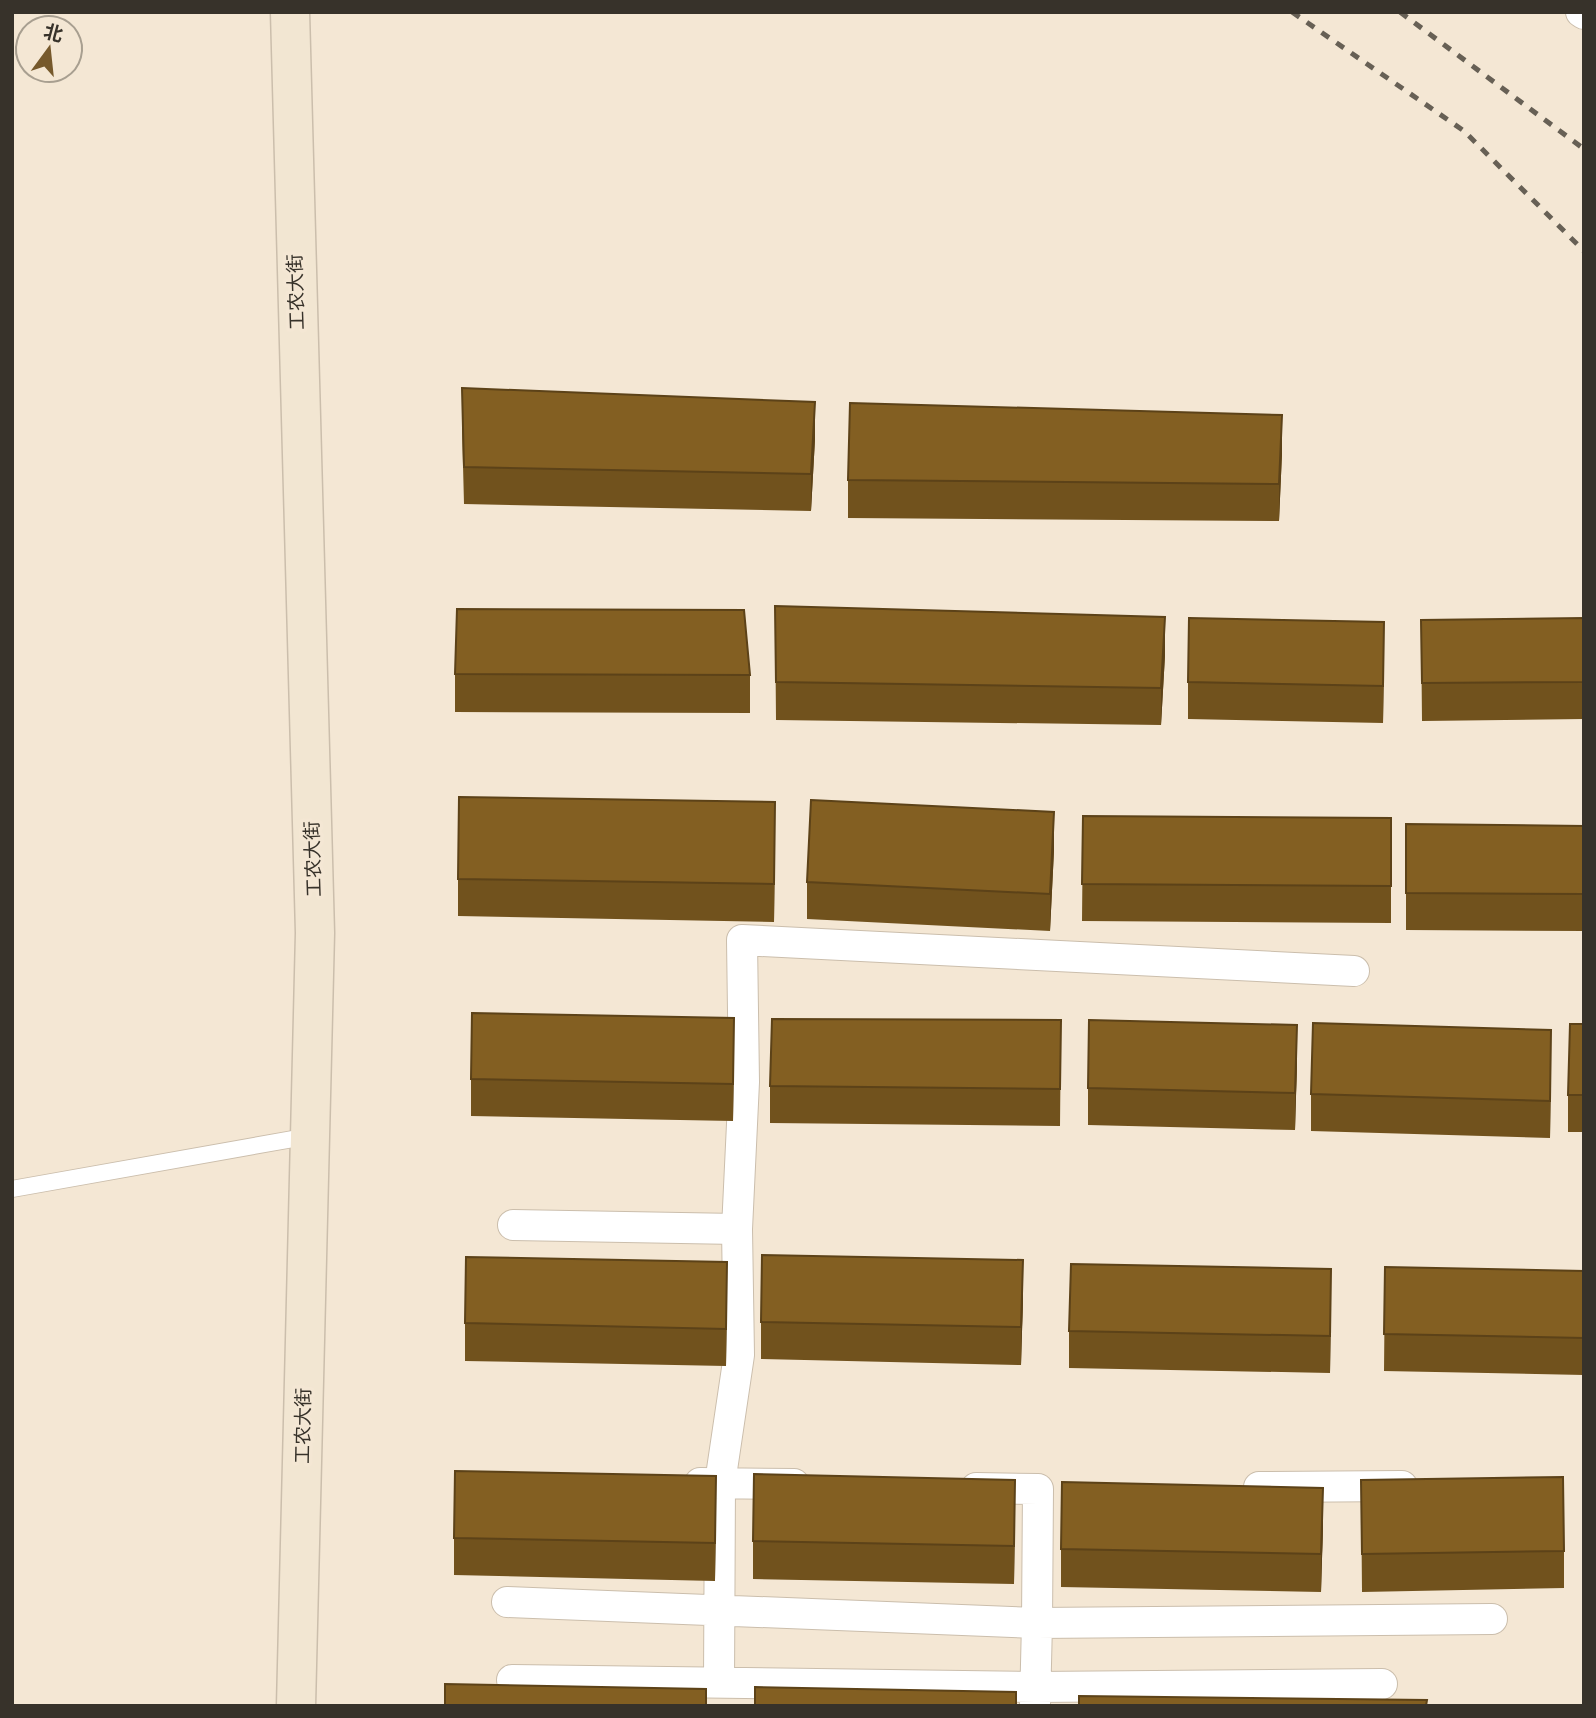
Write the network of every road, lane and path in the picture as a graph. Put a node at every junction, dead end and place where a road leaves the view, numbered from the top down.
1 (289, 12) edge
2 (1354, 971) dead end
3 (310, 1136) junction
4 (12, 1189) edge
5 (513, 1225) dead end
6 (737, 1229) junction
7 (679, 1482) edge
8 (720, 1483) junction
9 (817, 1485) edge
10 (1426, 1486) edge
11 (955, 1488) edge
12 (1232, 1488) edge
13 (507, 1602) dead end
14 (719, 1610) junction
15 (1492, 1619) dead end
16 (1037, 1623) junction
17 (512, 1680) dead end
18 (719, 1682) junction
19 (1382, 1684) dead end
20 (1035, 1696) edge
21 (296, 1706) edge

1 - 3 main road, 工农大街
2 - 6 street
3 - 4 lane
3 - 21 main road, 工农大街
5 - 6 street
6 - 8 street
7 - 8 street
8 - 9 street
8 - 14 street
10 - 12 street
11 - 16 street
13 - 14 street
14 - 16 street
14 - 18 street
15 - 16 street
16 - 20 street
17 - 18 street
18 - 20 street
19 - 20 street

